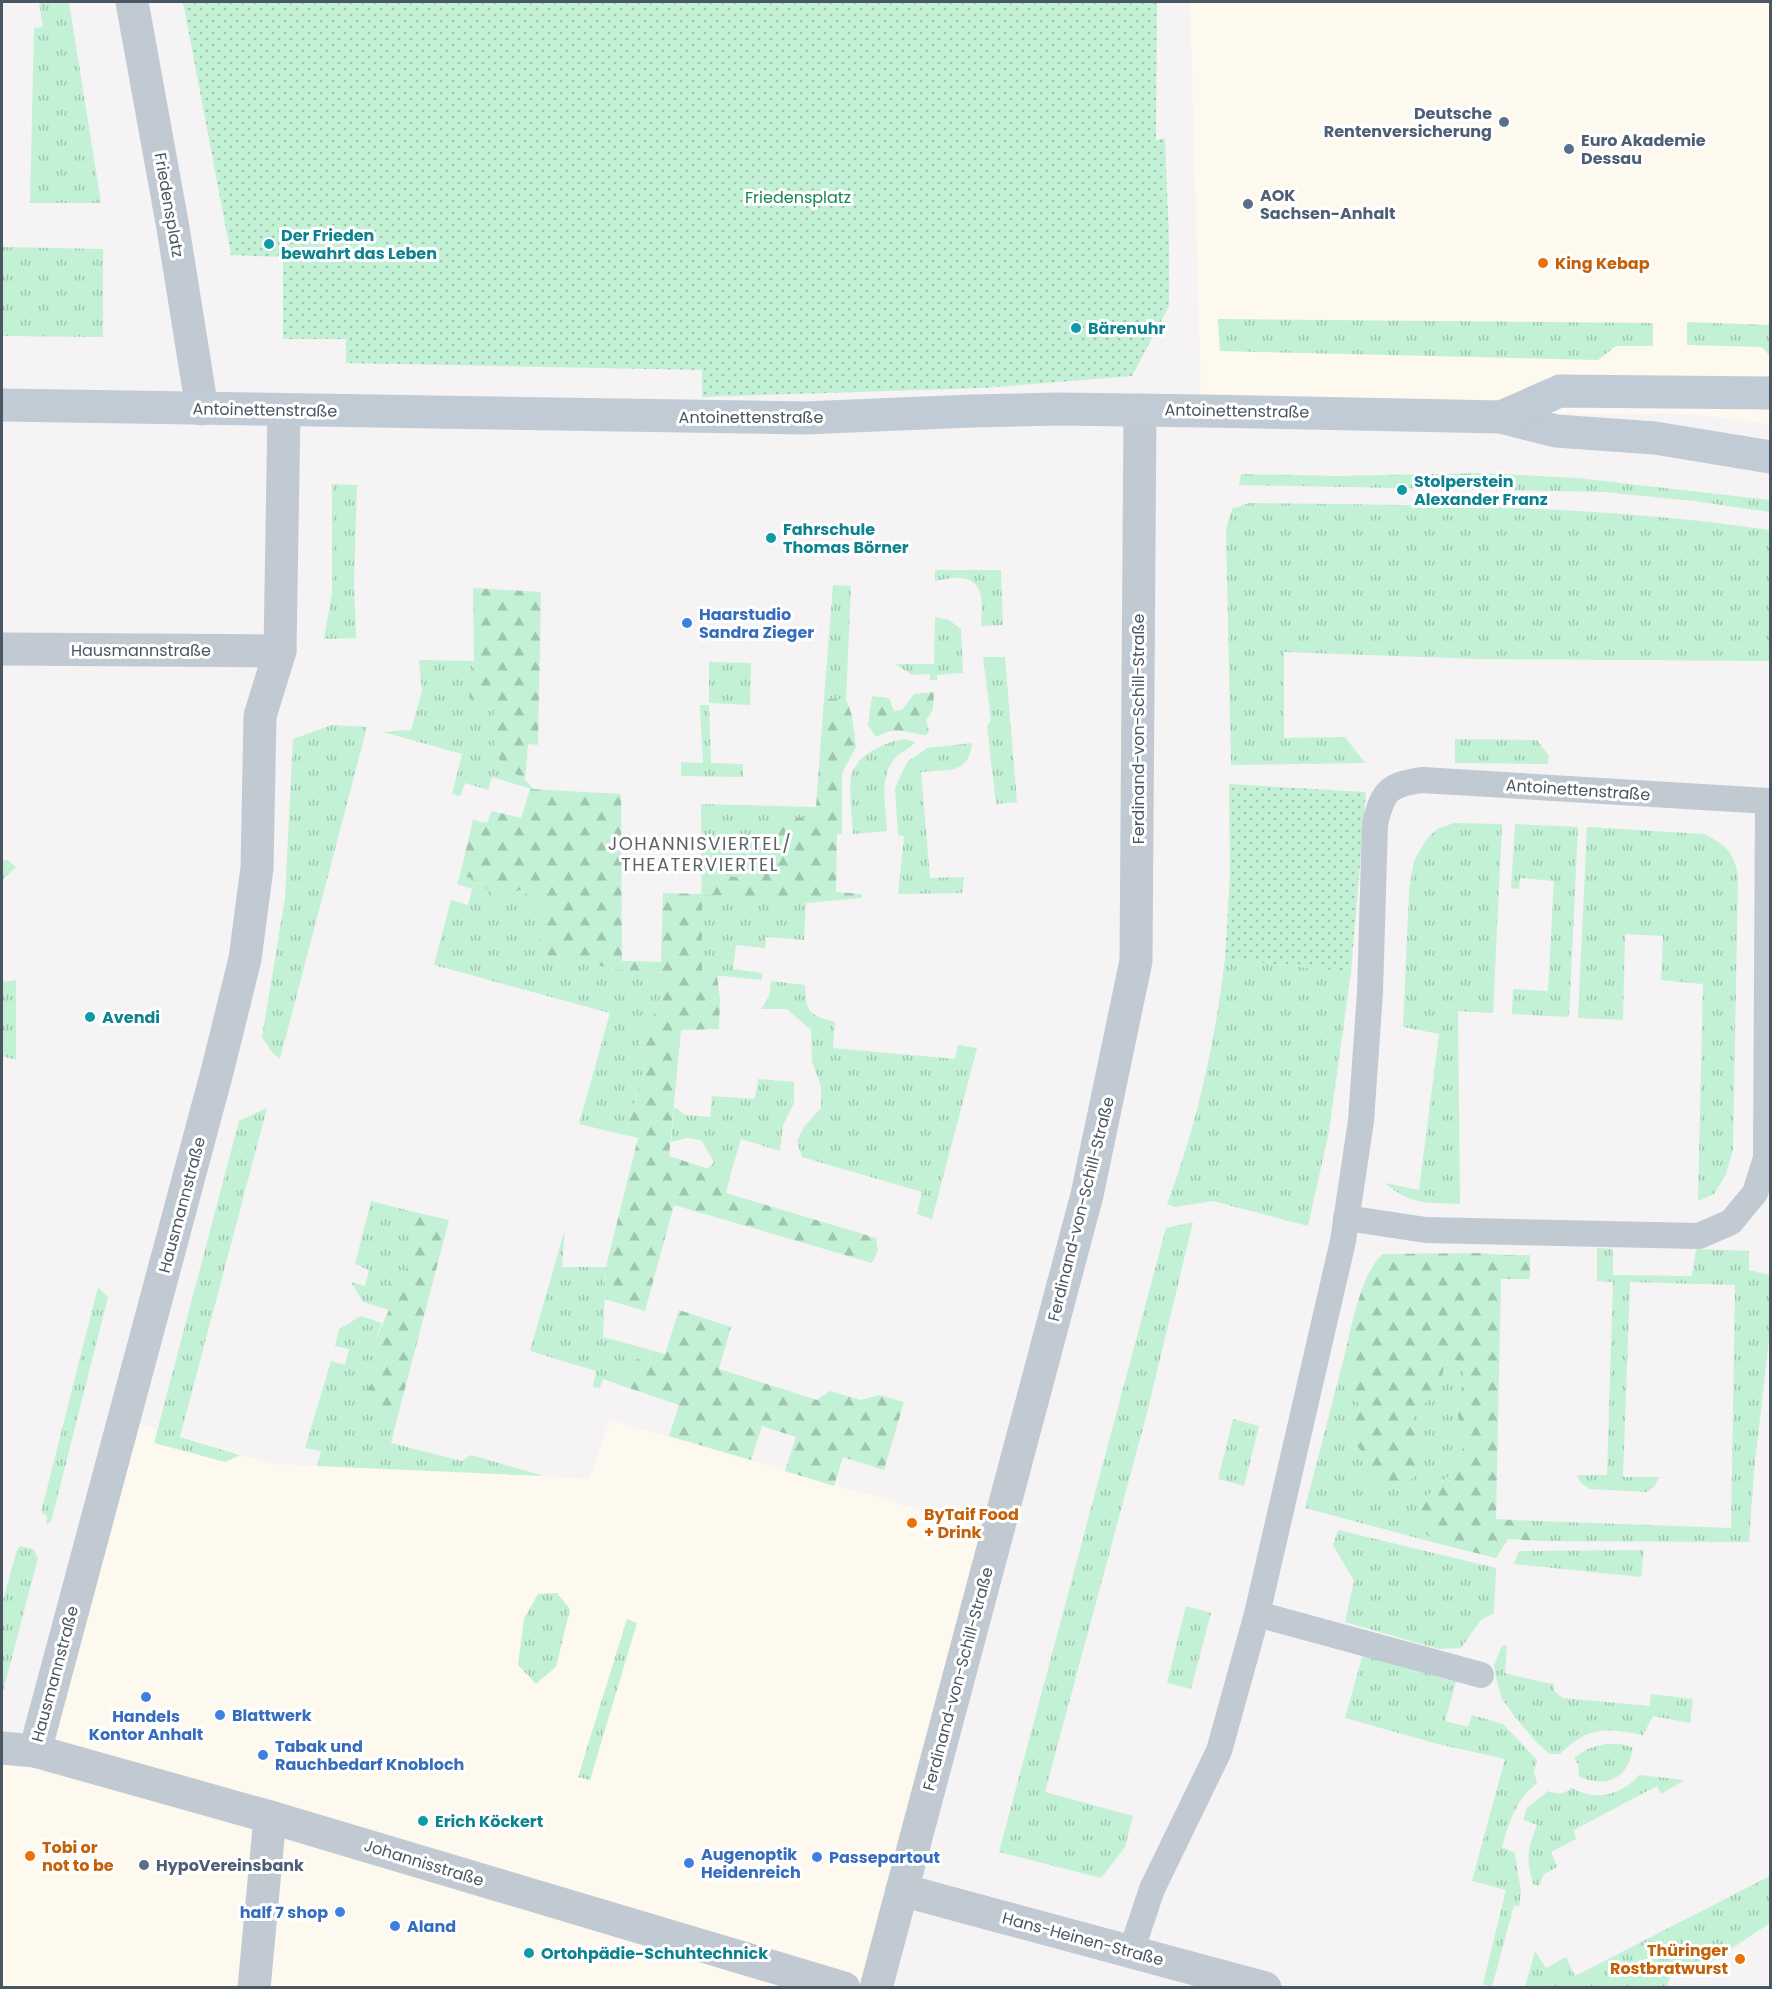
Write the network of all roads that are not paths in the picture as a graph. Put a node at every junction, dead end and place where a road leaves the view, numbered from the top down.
1 (132, 2) edge
2 (1770, 393) edge
3 (2, 405) edge
4 (202, 409) junction
5 (284, 410) junction
6 (1140, 410) junction
7 (1501, 417) junction
8 (1770, 457) edge
9 (2, 649) edge
10 (280, 651) junction
11 (1346, 1218) junction
12 (1257, 1614) junction
13 (1481, 1674) dead end
14 (2, 1748) edge
15 (35, 1751) junction
16 (270, 1817) junction
17 (902, 1890) junction
18 (1131, 1952) junction
19 (254, 1988) edge
20 (844, 1988) edge
21 (876, 1988) edge
22 (1265, 1988) edge

1 - 4 street, Friedensplatz
2 - 7 main road, Antoinettenstraße
3 - 4 main road, Antoinettenstraße
4 - 5 main road, Antoinettenstraße
5 - 6 main road, Antoinettenstraße
5 - 10 street, Hausmannstraße
6 - 7 main road, Antoinettenstraße
6 - 17 street, Ferdinand-von-Schill-Straße
7 - 8 main road, Antoinettenstraße
9 - 10 street, Hausmannstraße
10 - 15 street, Hausmannstraße
11 - 11 lane, Antoinettenstraße
11 - 12 lane
12 - 13 lane
12 - 18 lane
14 - 15 street, Johannisstraße
15 - 16 street, Johannisstraße
16 - 19 street
16 - 20 street, Johannisstraße
17 - 18 street, Hans-Heinen-Straße
17 - 21 street, Ferdinand-von-Schill-Straße
18 - 22 street, Hans-Heinen-Straße

